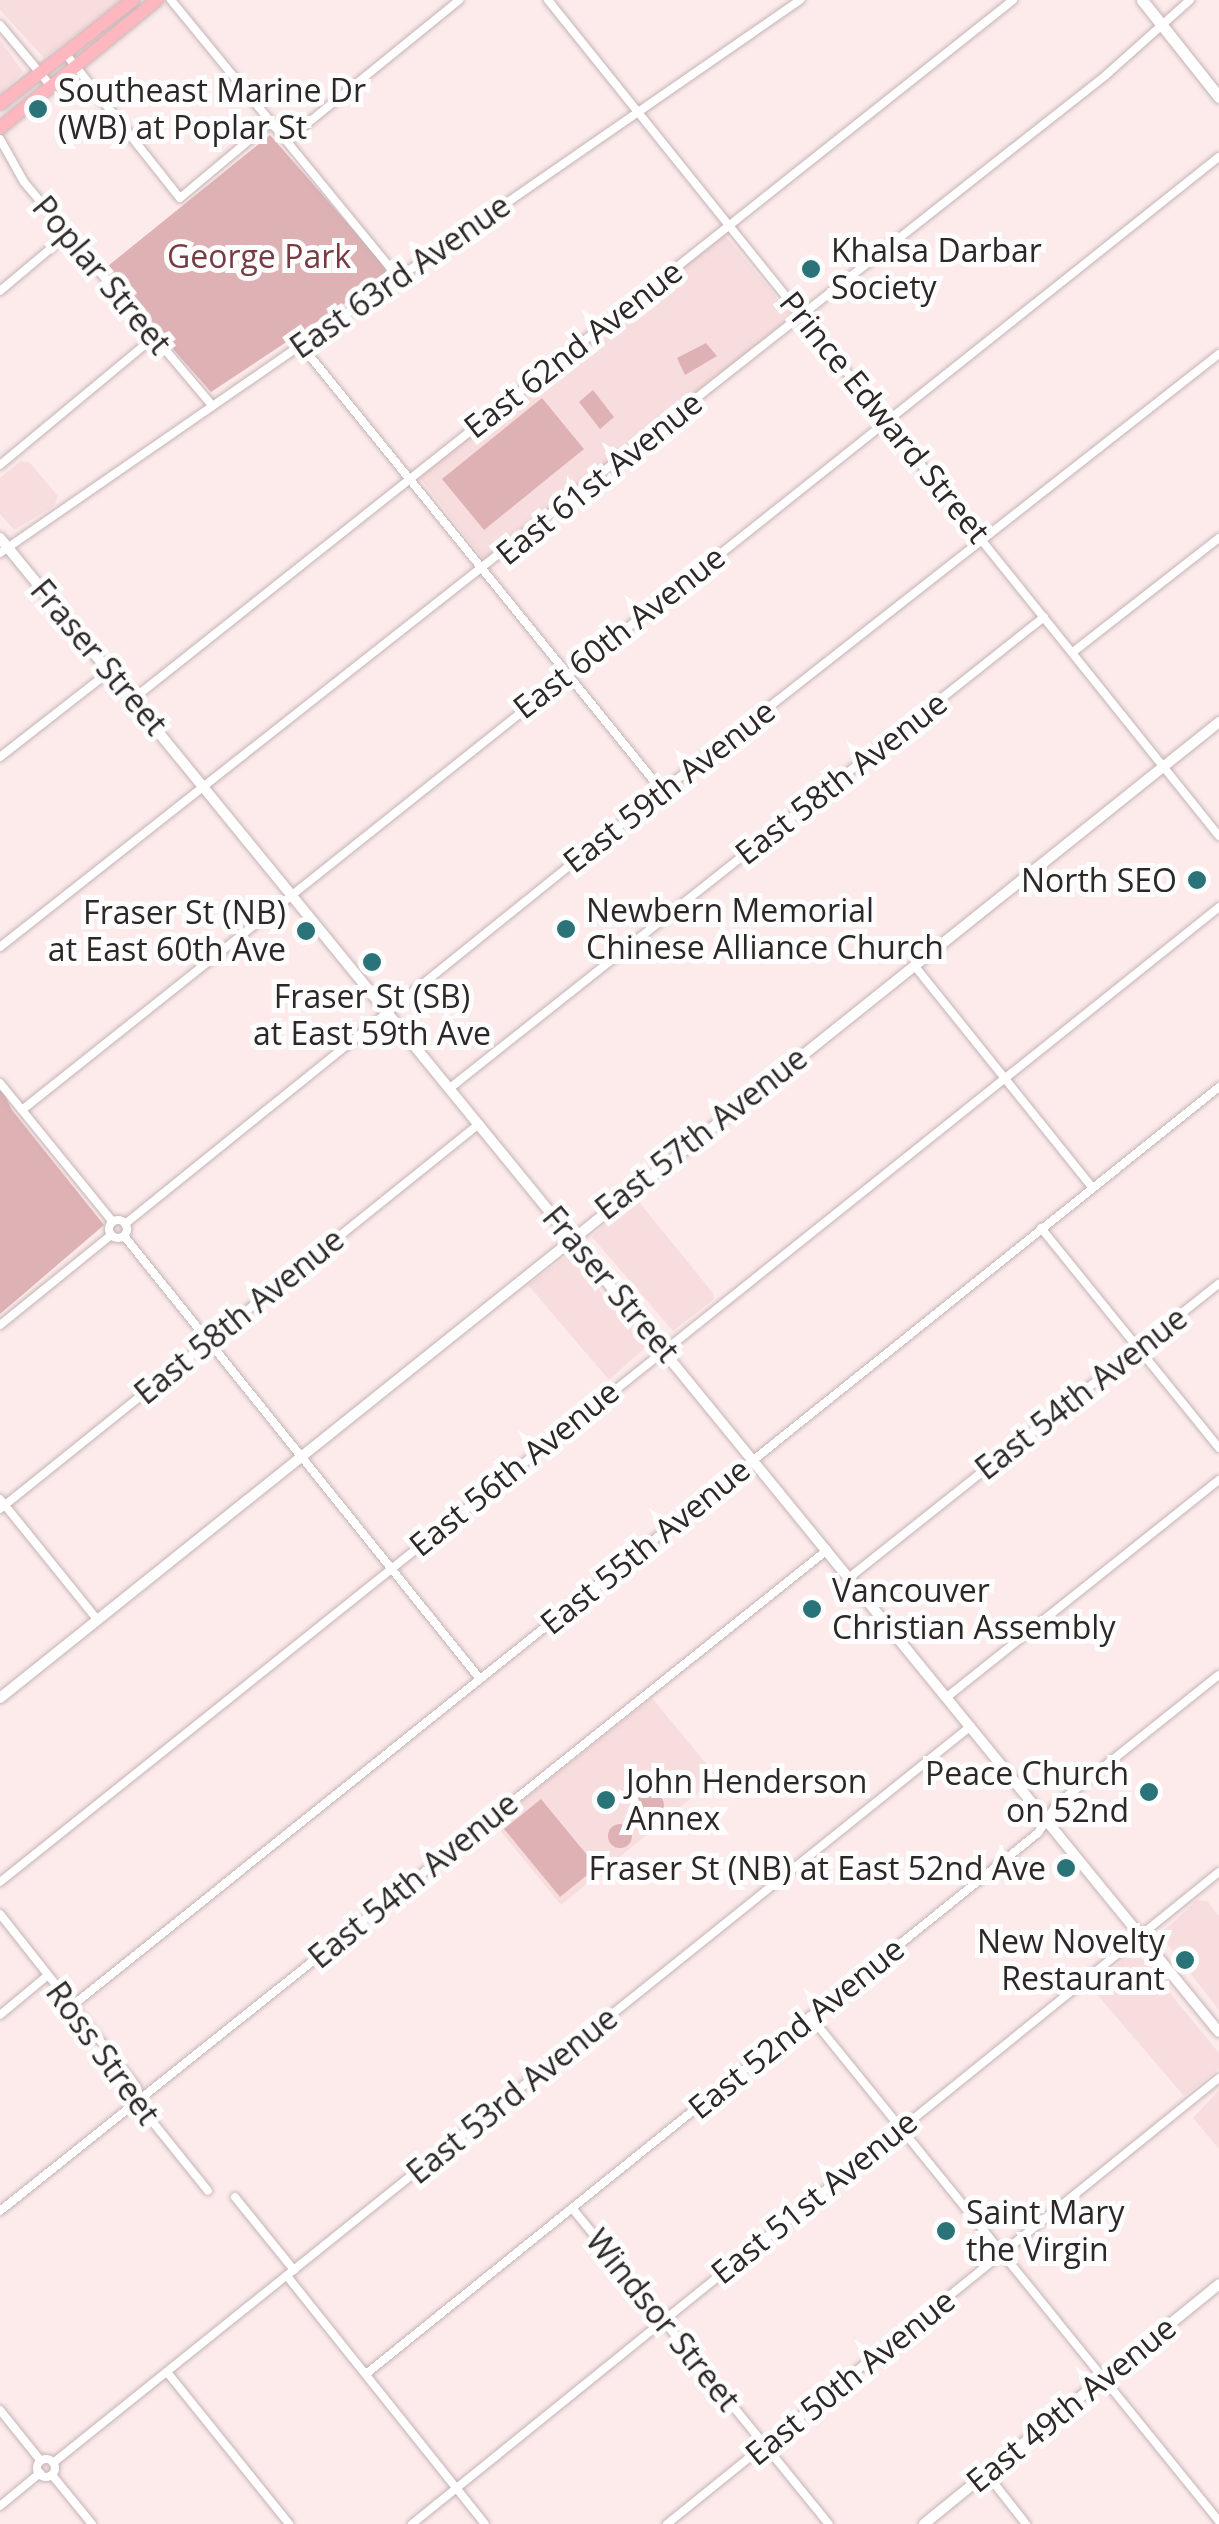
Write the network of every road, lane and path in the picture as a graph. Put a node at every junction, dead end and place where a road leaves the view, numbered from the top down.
1 (134, 0) edge
2 (157, 0) edge
3 (172, 0) edge
4 (460, 0) edge
5 (548, 0) edge
6 (800, 0) edge
7 (1013, 0) edge
8 (1142, 0) edge
9 (1190, 0) edge
10 (0, 25) edge
11 (1162, 26) junction
12 (65, 53) junction
13 (75, 66) junction
14 (40, 72) junction
15 (50, 85) junction
16 (1219, 97) edge
17 (0, 104) edge
18 (639, 112) junction
19 (272, 122) junction
20 (0, 128) edge
21 (0, 140) edge
22 (287, 140) junction
23 (1219, 156) edge
24 (731, 224) junction
25 (68, 234) junction
26 (398, 277) junction
27 (0, 291) edge
28 (803, 315) junction
29 (154, 337) junction
30 (301, 344) junction
31 (1219, 354) edge
32 (212, 406) junction
33 (887, 420) junction
34 (0, 465) edge
35 (408, 480) junction
36 (1219, 538) edge
37 (984, 539) junction
38 (2, 546) edge
39 (482, 571) junction
40 (1044, 617) junction
41 (1073, 652) junction
42 (110, 671) junction
43 (566, 674) junction
44 (133, 699) junction
45 (1219, 722) edge
46 (0, 758) edge
47 (1164, 766) junction
48 (206, 787) junction
49 (662, 791) junction
50 (1219, 836) edge
51 (292, 891) junction
52 (1219, 907) edge
53 (0, 947) edge
54 (914, 964) junction
55 (389, 1010) junction
56 (1006, 1079) junction
57 (0, 1083) edge
58 (1219, 1087) edge
59 (450, 1088) junction
60 (22, 1110) junction
61 (479, 1124) junction
62 (1092, 1188) junction
63 (113, 1222) junction
64 (125, 1224) junction
65 (1041, 1228) junction
66 (112, 1235) junction
67 (124, 1236) junction
68 (571, 1236) junction
69 (1219, 1284) edge
70 (0, 1324) edge
71 (208, 1340) junction
72 (664, 1348) junction
73 (1137, 1348) junction
74 (1219, 1448) edge
75 (302, 1455) junction
76 (754, 1459) junction
77 (1219, 1480) edge
78 (2, 1504) edge
79 (828, 1550) junction
80 (391, 1566) junction
81 (850, 1577) junction
82 (98, 1619) junction
83 (1219, 1676) edge
84 (480, 1679) junction
85 (948, 1697) junction
86 (0, 1698) edge
87 (971, 1726) junction
88 (1046, 1819) junction
89 (1219, 1872) edge
90 (0, 1882) edge
91 (0, 1914) edge
92 (1140, 1935) junction
93 (47, 1976) junction
94 (72, 2006) junction
95 (0, 2015) edge
96 (810, 2016) junction
97 (1219, 2032) edge
98 (1219, 2078) edge
99 (140, 2099) junction
100 (901, 2127) junction
101 (208, 2191) dead end
102 (235, 2197) dead end
103 (572, 2208) junction
104 (0, 2211) edge
105 (1003, 2252) junction
106 (291, 2273) junction
107 (1219, 2284) edge
108 (662, 2319) junction
109 (167, 2372) junction
110 (366, 2374) junction
111 (1103, 2378) junction
112 (0, 2410) edge
113 (765, 2446) junction
114 (41, 2461) junction
115 (53, 2463) junction
116 (986, 2473) junction
117 (40, 2474) junction
118 (52, 2475) junction
119 (456, 2488) junction
120 (0, 2506) edge
121 (1219, 2521) edge
122 (92, 2524) edge
123 (288, 2524) edge
124 (412, 2524) edge
125 (485, 2524) edge
126 (667, 2524) edge
127 (829, 2524) edge
128 (924, 2524) edge
129 (1026, 2524) edge

1 - 12 main road
2 - 13 main road
3 - 19 street
4 - 22 street
5 - 18 street, Prince Edward Street
6 - 18 street, East 63rd Avenue
7 - 24 street, East 62nd Avenue
8 - 11 main road
9 - 11 street, East 61st Avenue
10 - 14 street
11 - 16 main road
11 - 28 street, East 61st Avenue
12 - 13 street
12 - 14 main road
13 - 15 main road
13 - 19 street
14 - 15 street
14 - 17 main road
15 - 20 main road
18 - 24 street, Prince Edward Street
18 - 26 street, East 63rd Avenue
19 - 22 street
21 - 25 street, Poplar Street
22 - 26 street
23 - 33 street, East 60th Avenue
24 - 28 street, Prince Edward Street
24 - 35 street, East 62nd Avenue
25 - 27 street
25 - 29 street, Poplar Street
26 - 30 street, East 63rd Avenue
28 - 33 street, Prince Edward Street
28 - 39 street, East 61st Avenue
29 - 32 street, Poplar Street
29 - 34 street
30 - 32 street, East 63rd Avenue
30 - 35 street
31 - 37 street, East 59th Avenue
32 - 38 street, East 63rd Avenue
33 - 37 street, Prince Edward Street
33 - 43 street, East 60th Avenue
35 - 39 street
35 - 44 street, East 62nd Avenue
36 - 41 street
37 - 40 street, Prince Edward Street
37 - 49 street, East 59th Avenue
38 - 42 street, Fraser Street
39 - 43 street
39 - 48 street, East 61st Avenue
40 - 41 street, Prince Edward Street
40 - 59 street, East 58th Avenue
41 - 47 street, Prince Edward Street
42 - 44 street, Fraser Street
42 - 46 street
43 - 49 street
43 - 51 street, East 60th Avenue
44 - 48 street, Fraser Street
45 - 47 street, East 57th Avenue
47 - 50 street, Prince Edward Street
47 - 54 street, East 57th Avenue
48 - 51 street, Fraser Street
48 - 53 street, East 61st Avenue
49 - 55 street, East 59th Avenue
51 - 55 street, Fraser Street
51 - 60 street, East 60th Avenue
52 - 56 street, East 56th Avenue
54 - 56 street
54 - 68 street, East 57th Avenue
55 - 59 street, Fraser Street
55 - 64 street, East 59th Avenue
56 - 62 street
56 - 72 street, East 56th Avenue
57 - 60 street
58 - 62 street, East 55th Avenue
59 - 61 street, Fraser Street
60 - 63 street
61 - 68 street, Fraser Street
61 - 71 street, East 58th Avenue
62 - 65 street, East 55th Avenue
63 - 64 street
63 - 66 street
64 - 67 street
65 - 73 street
65 - 76 street, East 55th Avenue
66 - 67 street
66 - 70 street
67 - 71 street
68 - 72 street, Fraser Street
68 - 75 street, East 57th Avenue
69 - 73 street, East 54th Avenue
71 - 75 street
71 - 78 street, East 58th Avenue
72 - 76 street, Fraser Street
72 - 80 street, East 56th Avenue
73 - 74 street
73 - 81 street, East 54th Avenue
75 - 80 street
75 - 82 street, East 57th Avenue
76 - 79 street, Fraser Street
76 - 84 street, East 55th Avenue
77 - 85 street
78 - 82 street
79 - 81 street, Fraser Street
79 - 99 street, East 54th Avenue
80 - 84 street
80 - 90 street, East 56th Avenue
81 - 85 street, Fraser Street
82 - 86 street, East 57th Avenue
83 - 88 street, East 52nd Avenue
84 - 94 street, East 55th Avenue
85 - 87 street, Fraser Street
87 - 88 street, Fraser Street
87 - 106 street, East 53rd Avenue
88 - 92 street, Fraser Street
88 - 96 street, East 52nd Avenue
89 - 92 street, East 51st Avenue
91 - 93 street, Ross Street
92 - 97 street, Fraser Street
92 - 100 street, East 51st Avenue
93 - 94 street, Ross Street
93 - 95 street
94 - 99 street, Ross Street
96 - 100 street
96 - 103 street, East 52nd Avenue
98 - 105 street, East 50th Avenue
99 - 101 street, Ross Street
99 - 104 street, East 54th Avenue
100 - 105 street
100 - 108 street, East 51st Avenue
102 - 106 street
103 - 108 street, Windsor Street
103 - 110 street, East 52nd Avenue
105 - 111 street
105 - 113 street, East 50th Avenue
106 - 109 street, East 53rd Avenue
106 - 110 street
107 - 111 street, East 49th Avenue
108 - 113 street, Windsor Street
108 - 119 street, East 51st Avenue
109 - 115 street, East 53rd Avenue
109 - 123 street
110 - 119 street
111 - 116 street, East 49th Avenue
111 - 121 street
112 - 114 street
113 - 126 street, East 50th Avenue
113 - 127 street, Windsor Street
114 - 115 street
114 - 117 street
115 - 118 street
116 - 128 street, East 49th Avenue
116 - 129 street
117 - 118 street
117 - 120 street
118 - 122 street
119 - 124 street, East 51st Avenue
119 - 125 street

